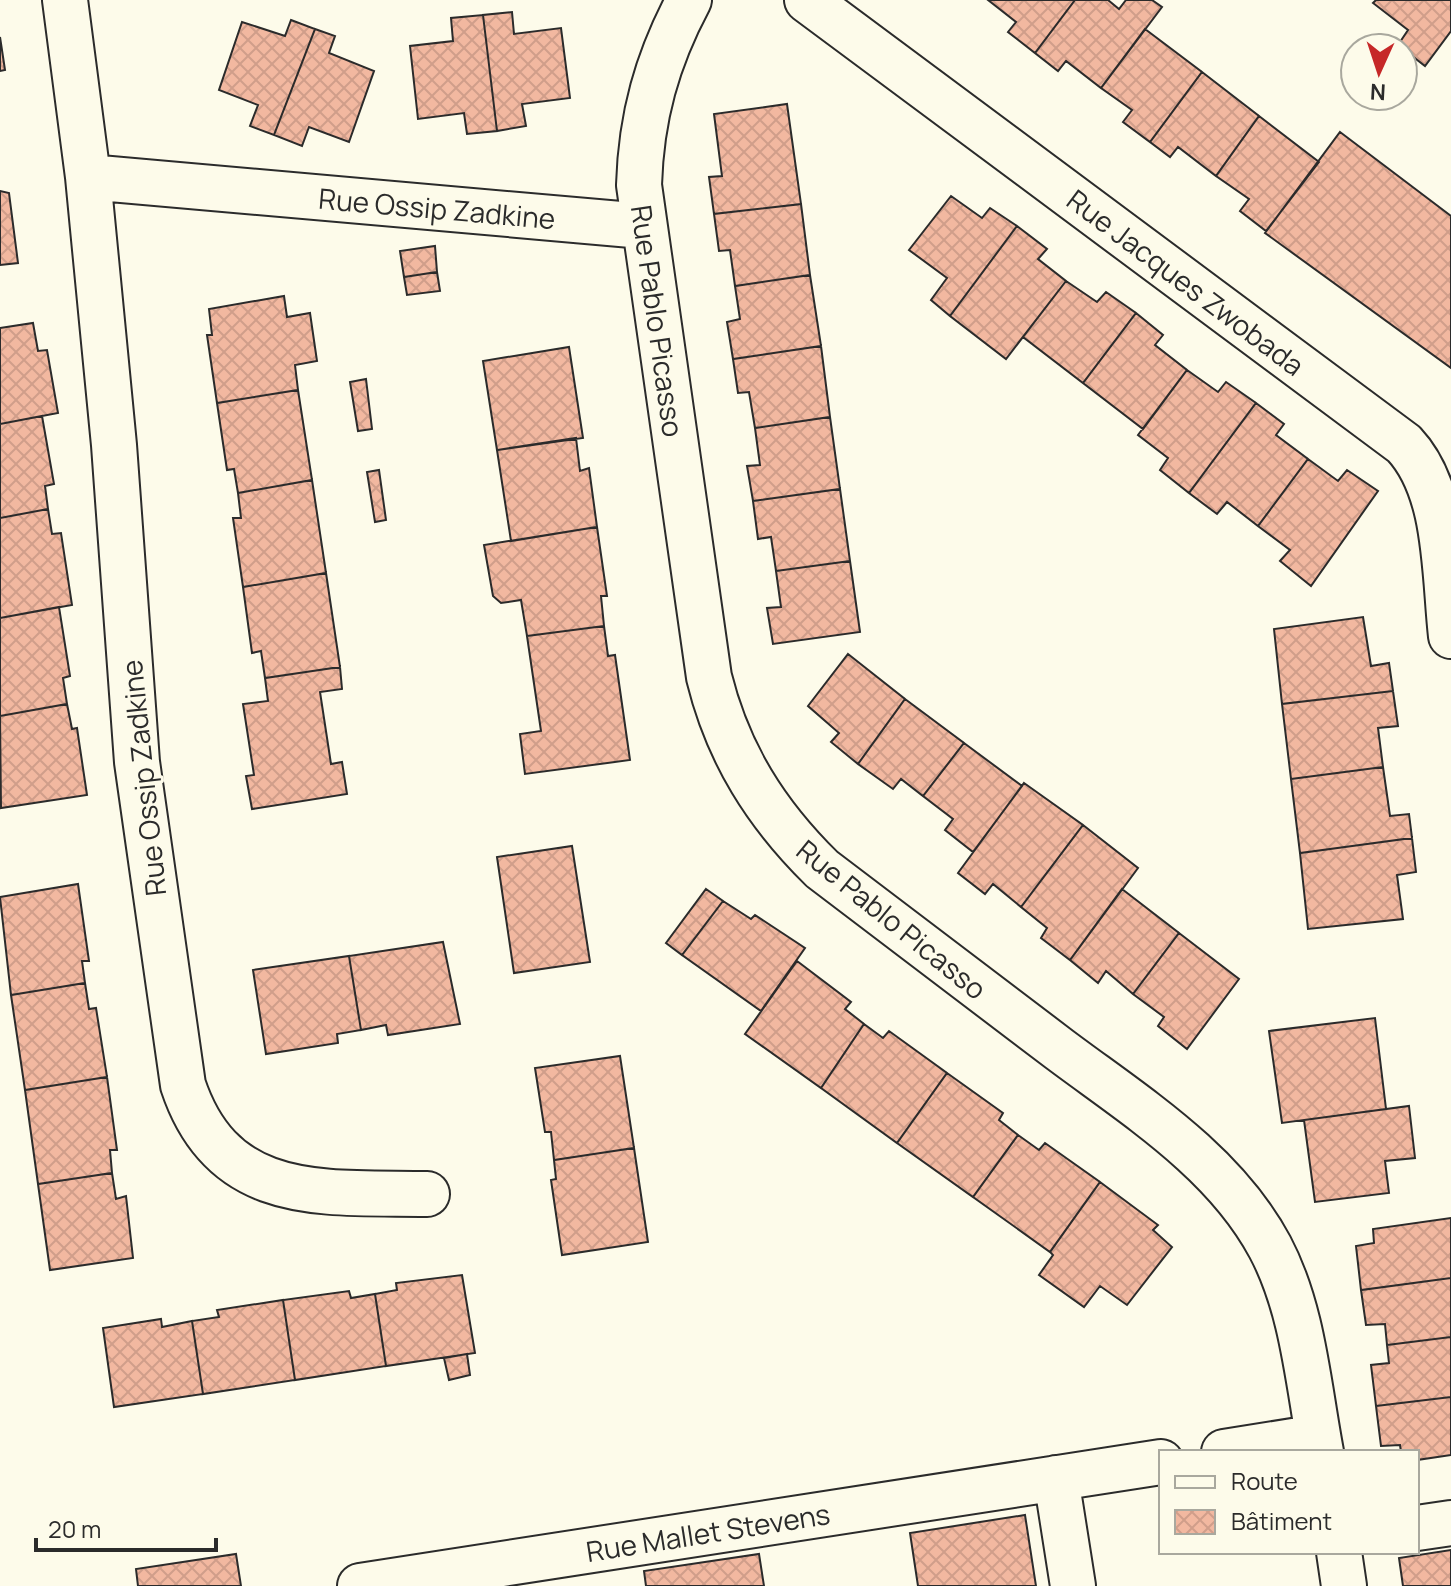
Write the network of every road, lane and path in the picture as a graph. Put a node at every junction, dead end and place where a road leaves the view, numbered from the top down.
1 (65, 0) edge
2 (689, 0) edge
3 (807, 0) edge
4 (88, 177) junction
5 (643, 226) junction
6 (1451, 636) edge
7 (427, 1194) dead end
8 (1319, 1445) edge
9 (1251, 1450) edge
10 (1159, 1462) edge
11 (1056, 1478) junction
12 (1451, 1523) edge
13 (1419, 1528) edge
14 (1339, 1554) edge
15 (360, 1586) edge
16 (1073, 1586) edge
17 (1344, 1586) edge

1 - 4 street, Rue Ossip Zadkine
2 - 5 street, Rue Pablo Picasso
3 - 6 street, Rue Jacques Zwobada
4 - 5 street, Rue Ossip Zadkine
4 - 7 street, Rue Ossip Zadkine
5 - 8 street, Rue Pablo Picasso
8 - 9 street
10 - 11 street, Rue Mallet Stevens
11 - 15 street, Rue Mallet Stevens
11 - 16 street
12 - 13 street
14 - 17 street

